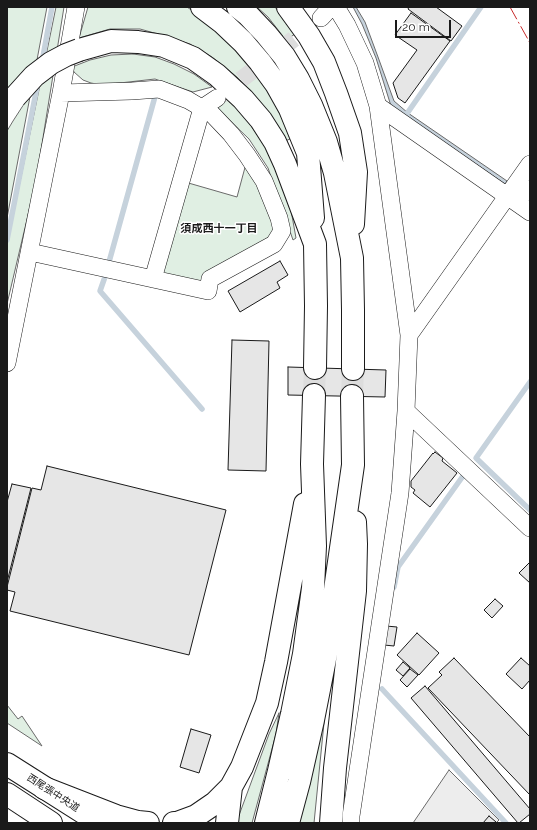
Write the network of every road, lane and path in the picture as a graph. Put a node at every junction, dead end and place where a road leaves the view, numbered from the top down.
1 (76, 7) edge
2 (202, 7) edge
3 (238, 7) edge
4 (288, 7) edge
5 (336, 7) edge
6 (61, 93) junction
7 (217, 98) tunnel mouth
8 (11, 103) edge
9 (378, 106) junction
10 (202, 108) junction
11 (530, 164) edge
12 (518, 190) edge
13 (530, 212) edge
14 (315, 244) junction
15 (30, 252) junction
16 (352, 258) junction
17 (153, 279) junction
18 (408, 335) junction
19 (7, 363) edge
20 (315, 368) tunnel mouth
21 (353, 369) tunnel mouth
22 (314, 395) tunnel mouth
23 (352, 396) tunnel mouth
24 (406, 411) junction
25 (312, 464) junction
26 (353, 465) junction
27 (530, 528) edge
28 (7, 764) edge
29 (231, 787) junction
30 (44, 788) junction
31 (7, 794) edge
32 (354, 821) edge
33 (51, 823) edge
34 (100, 823) edge
35 (148, 823) edge
36 (174, 823) edge
37 (227, 823) edge
38 (266, 823) edge
39 (288, 823) edge
40 (331, 823) edge

1 - 6 street
2 - 14 main road
3 - 16 main road
4 - 16 main road
5 - 9 street
6 - 10 street
6 - 15 street
7 - 10 street
8 - 14 main road, bridge
9 - 12 street
9 - 18 street
10 - 17 street
10 - 17 street
11 - 12 street
12 - 13 street
12 - 18 street
14 - 20 main road
15 - 17 street
15 - 19 street
16 - 21 main road
18 - 24 street
22 - 25 main road
23 - 26 main road
24 - 27 street
24 - 32 street
25 - 29 main road
25 - 38 main road
26 - 39 main road
26 - 40 main road
28 - 30 main road, 西尾張中央道
29 - 36 main road
29 - 37 main road
30 - 34 main road, 西尾張中央道
30 - 35 main road
31 - 33 main road

